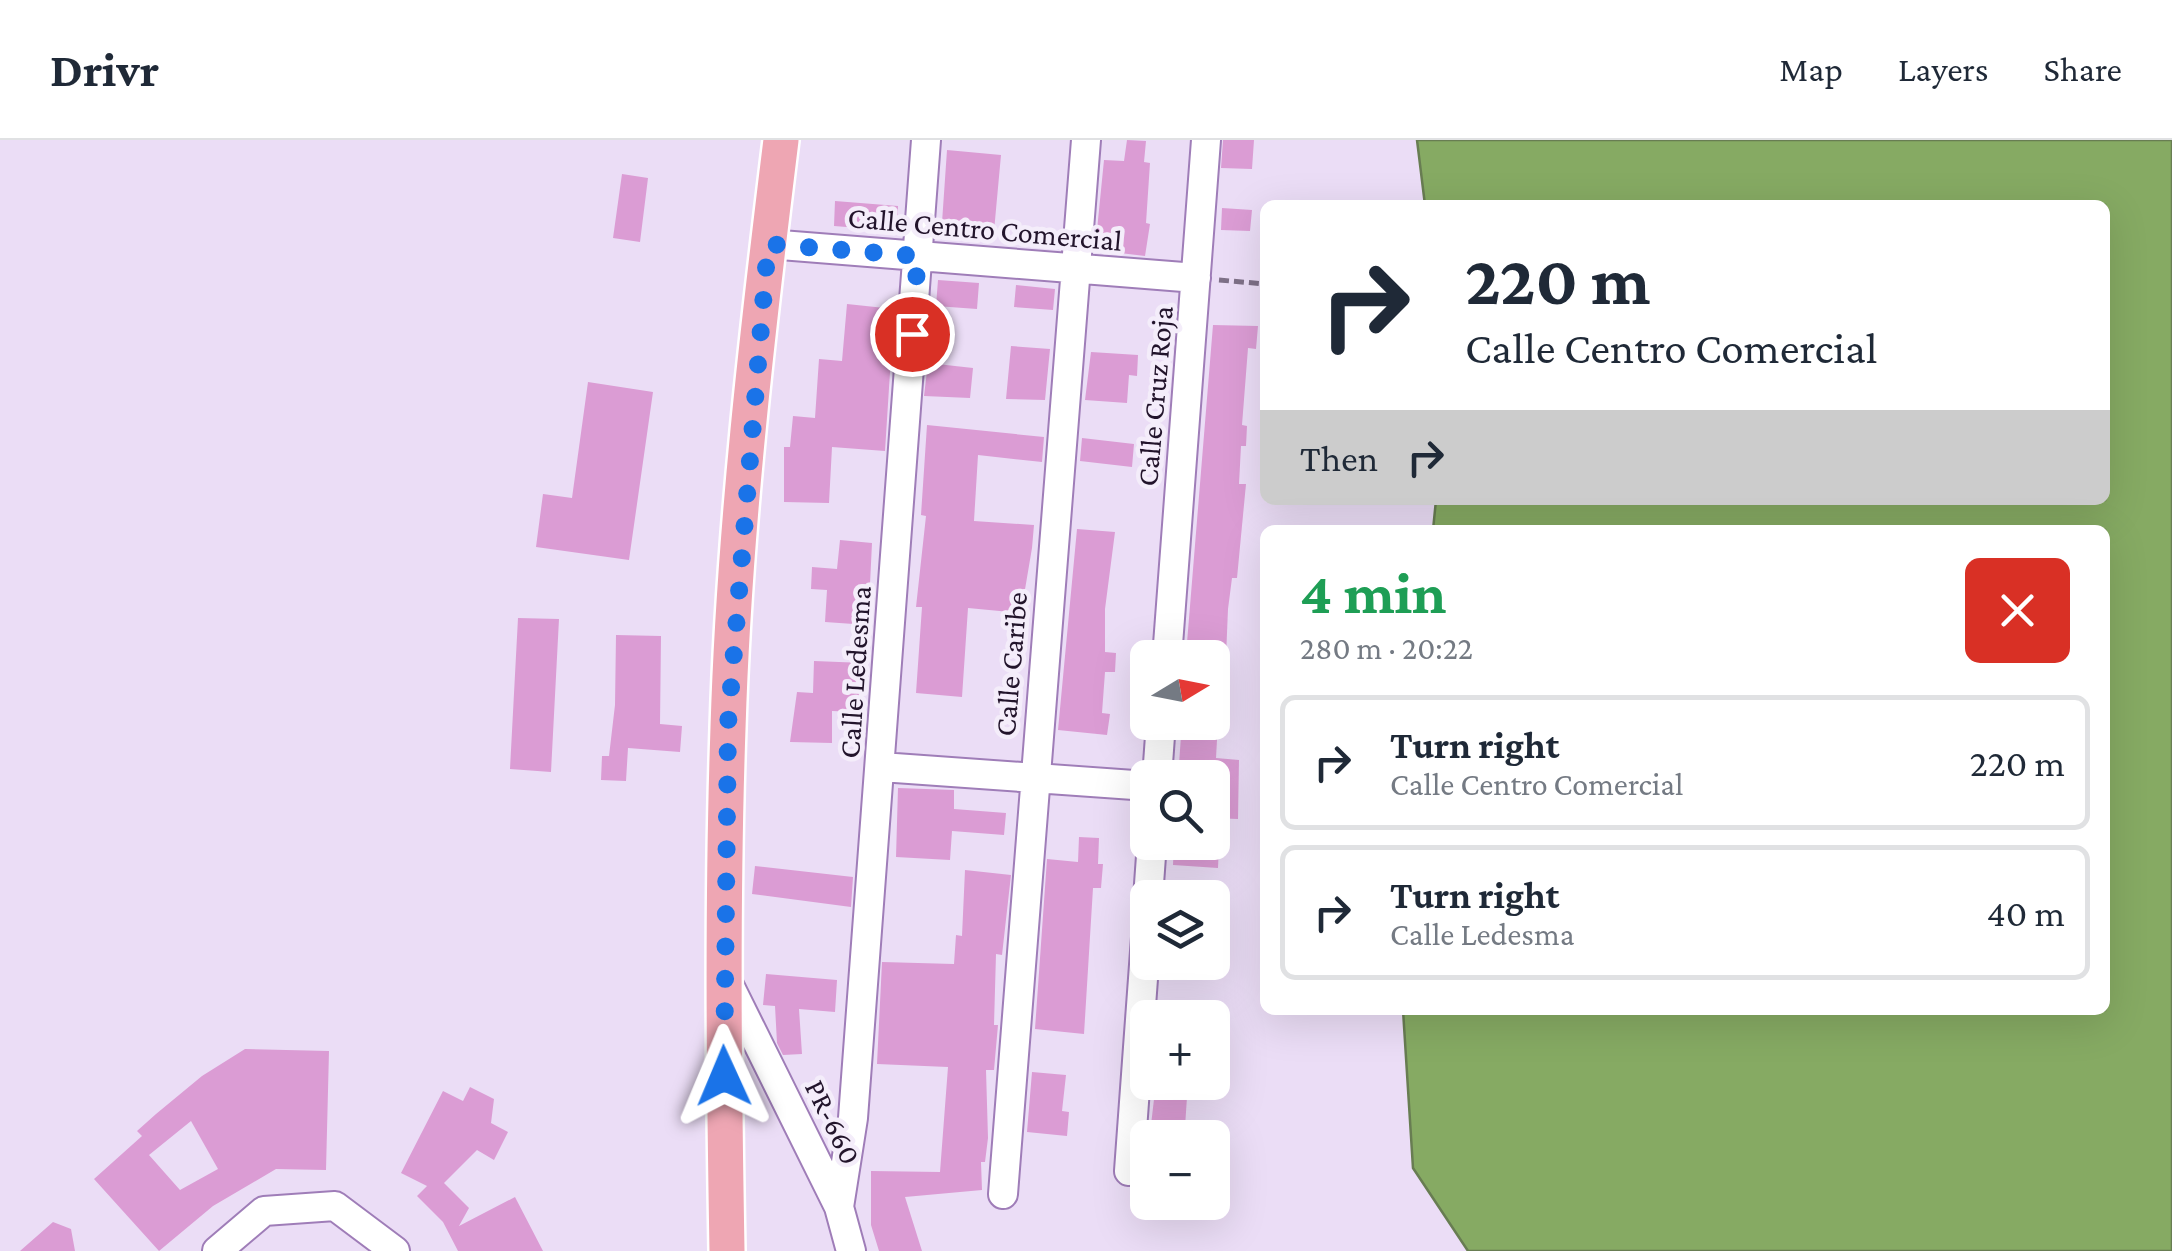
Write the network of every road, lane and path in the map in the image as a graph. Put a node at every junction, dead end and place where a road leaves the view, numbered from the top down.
1 (781, 140) edge
2 (926, 140) edge
3 (1086, 140) edge
4 (1206, 140) edge
5 (768, 244) junction
6 (918, 256) junction
7 (1077, 269) junction
8 (1196, 278) junction
9 (1260, 284) edge
10 (1167, 640) edge
11 (881, 767) junction
12 (1034, 778) junction
13 (1130, 785) edge
14 (722, 971) junction
15 (1143, 980) edge
16 (1129, 1171) dead end
17 (1002, 1194) dead end
18 (839, 1207) junction
19 (216, 1251) edge
20 (395, 1251) edge
21 (727, 1251) edge
22 (851, 1251) edge

1 - 5 main road
2 - 6 street, Calle Ledesma
3 - 7 street, Calle Caribe
4 - 8 street, Calle Cruz Roja
5 - 6 street, Calle Centro Comercial
5 - 14 main road
6 - 7 street, Calle Centro Comercial
6 - 11 street, Calle Ledesma
7 - 8 street, Calle Centro Comercial
7 - 12 street, Calle Caribe
8 - 9 path
8 - 10 street, Calle Cruz Roja
11 - 12 street
11 - 18 street, Calle Ledesma
12 - 13 street
12 - 17 street, Calle Caribe
14 - 18 street, PR-660 / PR-660
14 - 21 main road
15 - 16 street
18 - 22 street, PR-660 / PR-660
19 - 20 street

